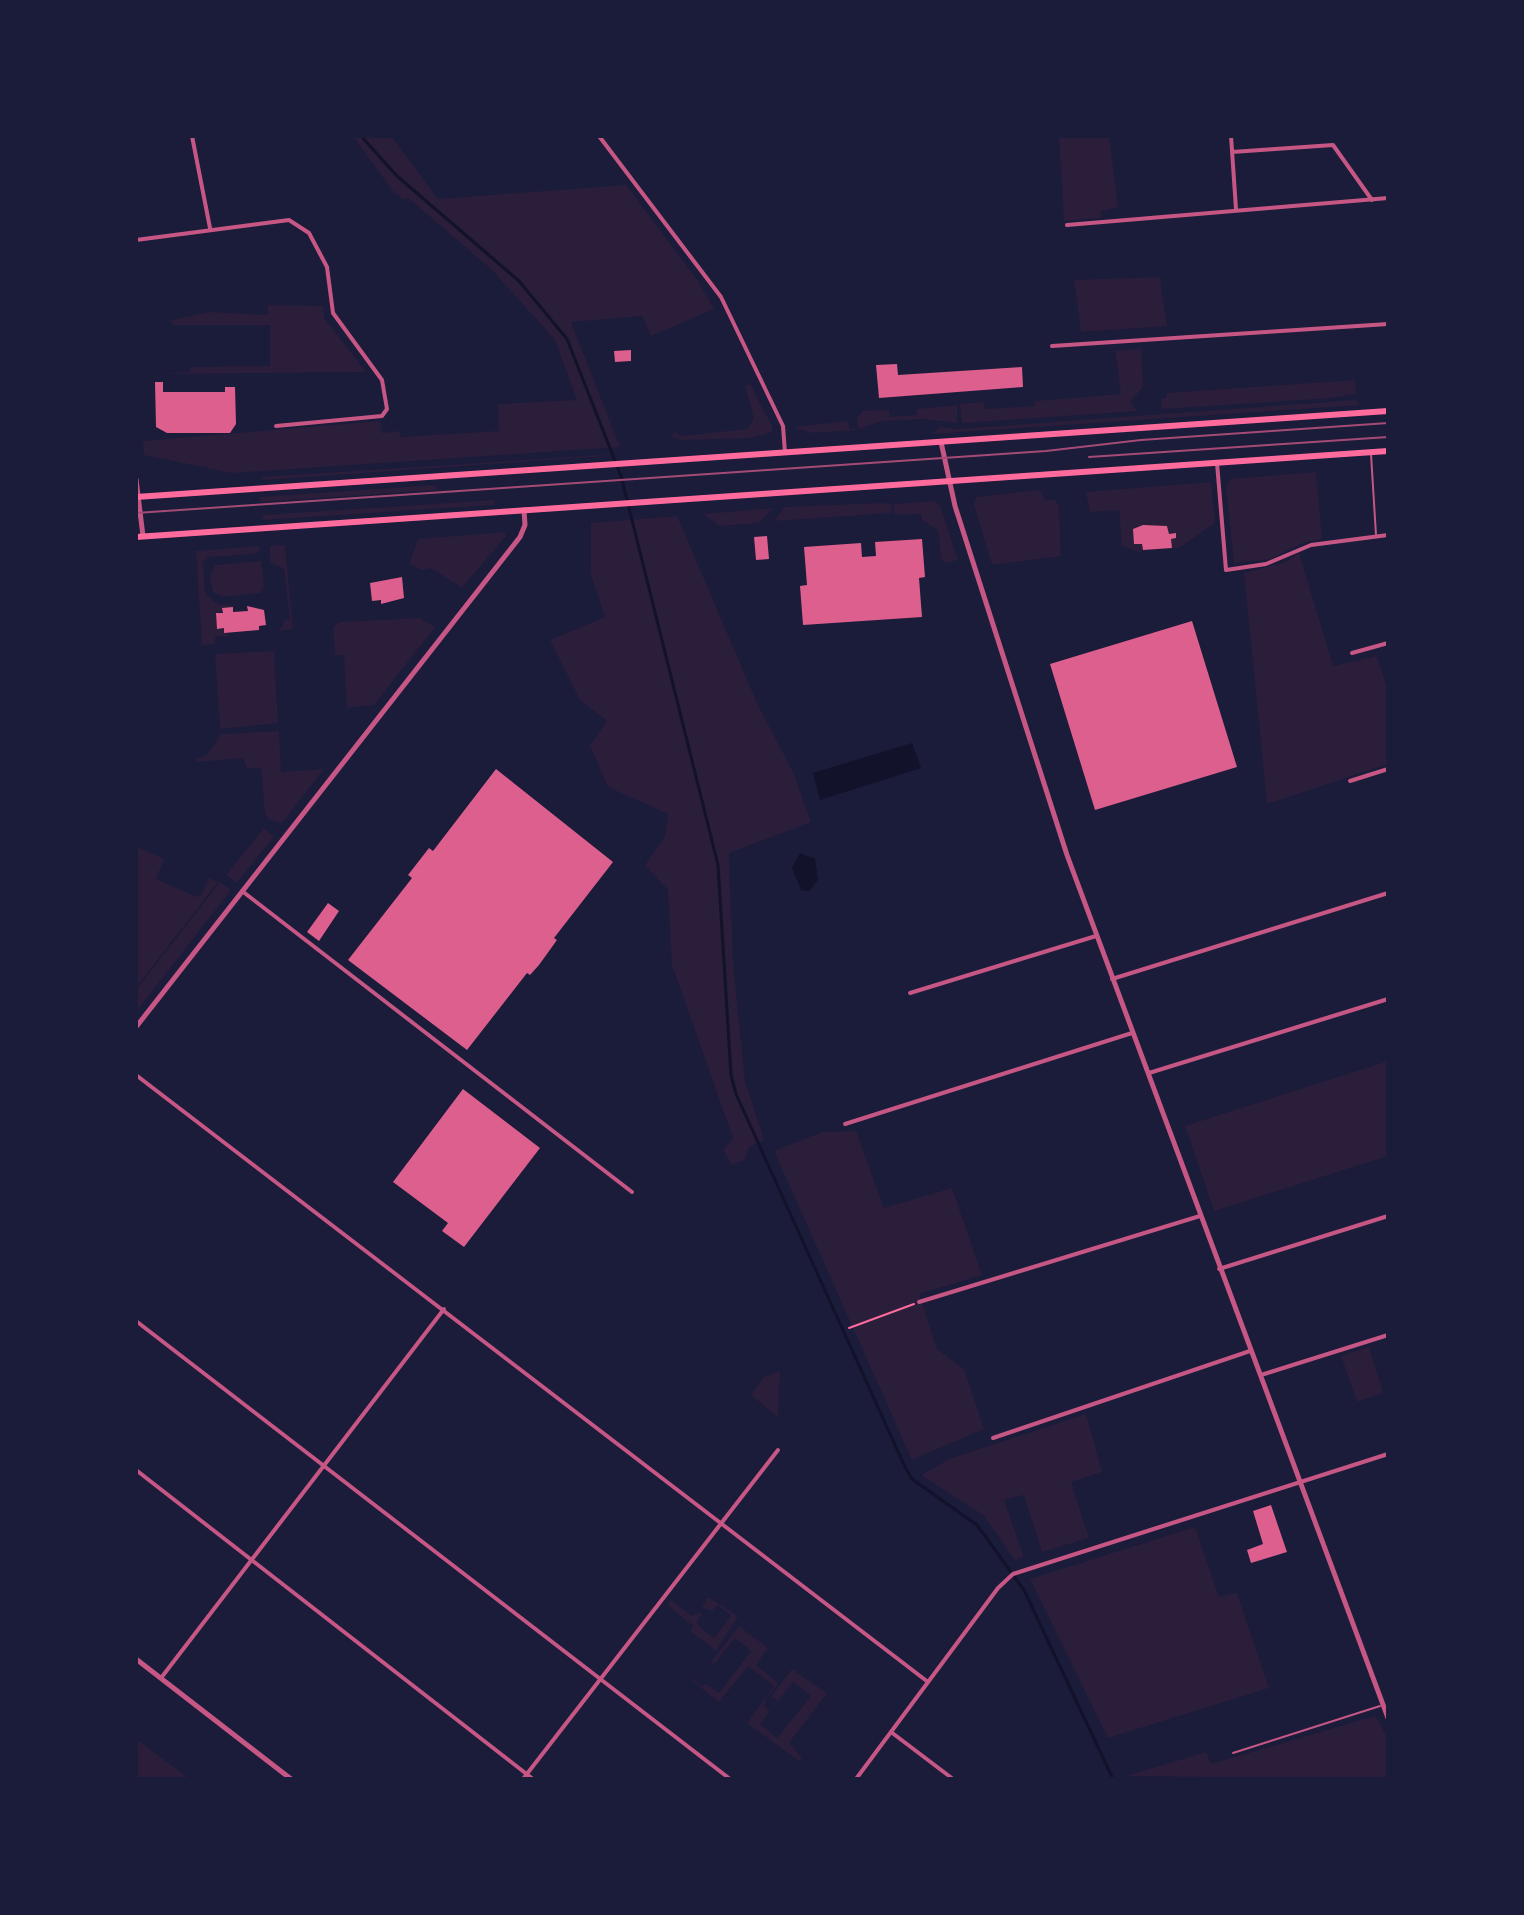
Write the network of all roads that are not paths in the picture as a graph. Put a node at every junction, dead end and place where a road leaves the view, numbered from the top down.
1 (192, 136) edge
2 (599, 136) edge
3 (1231, 136) edge
4 (1232, 152) junction
5 (1388, 198) edge
6 (1372, 200) junction
7 (1236, 210) junction
8 (1067, 225) dead end
9 (210, 228) junction
10 (136, 240) edge
11 (1388, 324) edge
12 (1052, 346) dead end
13 (1388, 411) edge
14 (276, 426) dead end
15 (941, 442) junction
16 (1388, 451) edge
17 (785, 453) junction
18 (1370, 453) junction
19 (1217, 463) junction
20 (136, 479) edge
21 (948, 481) junction
22 (138, 497) edge
23 (524, 510) junction
24 (1388, 535) edge
25 (140, 537) edge
26 (1376, 537) junction
27 (1388, 643) edge
28 (1352, 653) dead end
29 (1388, 769) edge
30 (1350, 781) dead end
31 (242, 891) junction
32 (1388, 893) edge
33 (1096, 936) junction
34 (1112, 979) junction
35 (910, 993) dead end
36 (1388, 999) edge
37 (136, 1027) edge
38 (1132, 1033) junction
39 (1146, 1074) junction
40 (136, 1075) edge
41 (845, 1124) dead end
42 (632, 1192) dead end
43 (1200, 1216) junction
44 (1388, 1216) edge
45 (1219, 1269) junction
46 (919, 1302) road end
47 (444, 1309) junction
48 (136, 1321) edge
49 (1388, 1335) edge
50 (1250, 1351) junction
51 (1259, 1376) junction
52 (993, 1438) dead end
53 (778, 1450) dead end
54 (1388, 1454) edge
55 (324, 1467) junction
56 (136, 1470) edge
57 (1298, 1483) junction
58 (722, 1523) junction
59 (252, 1561) junction
60 (136, 1659) edge
61 (161, 1678) junction
62 (600, 1679) junction
63 (928, 1682) junction
64 (1388, 1703) edge
65 (1381, 1705) junction
66 (1388, 1718) edge
67 (891, 1732) junction
68 (1233, 1753) dead end
69 (525, 1777) edge
70 (291, 1779) edge
71 (533, 1779) edge
72 (730, 1779) edge
73 (856, 1779) edge
74 (953, 1779) edge

1 - 9 street
2 - 17 street
3 - 4 street
4 - 6 street
4 - 7 street
5 - 6 street
6 - 7 street
7 - 8 street
9 - 10 street
9 - 14 street
11 - 12 street
13 - 15 main road
15 - 17 main road
15 - 21 street
16 - 18 main road
17 - 22 main road
18 - 19 main road
18 - 26 lane
19 - 21 main road
19 - 26 street
20 - 22 street
21 - 23 main road
21 - 33 street
22 - 25 street
23 - 25 main road
23 - 31 street
24 - 26 street
27 - 28 street
29 - 30 street
31 - 37 street
31 - 42 street
32 - 34 street
33 - 34 street
33 - 35 street
34 - 38 street
36 - 39 street
38 - 39 street
38 - 41 street
39 - 43 street
40 - 47 street
43 - 45 street
43 - 46 street
44 - 45 street
45 - 50 street
47 - 55 street
47 - 58 street
48 - 55 street
49 - 51 street
50 - 51 street
50 - 52 street
51 - 57 street
53 - 58 street
54 - 57 street
55 - 59 street
55 - 62 street
56 - 59 street
57 - 63 street
57 - 65 street
58 - 62 street
58 - 63 street
59 - 61 street
59 - 69 street
60 - 61 street
61 - 70 street
62 - 69 street
62 - 72 street
63 - 67 street
64 - 65 street
65 - 66 street
65 - 68 lane
67 - 73 street
67 - 74 street
69 - 71 street

